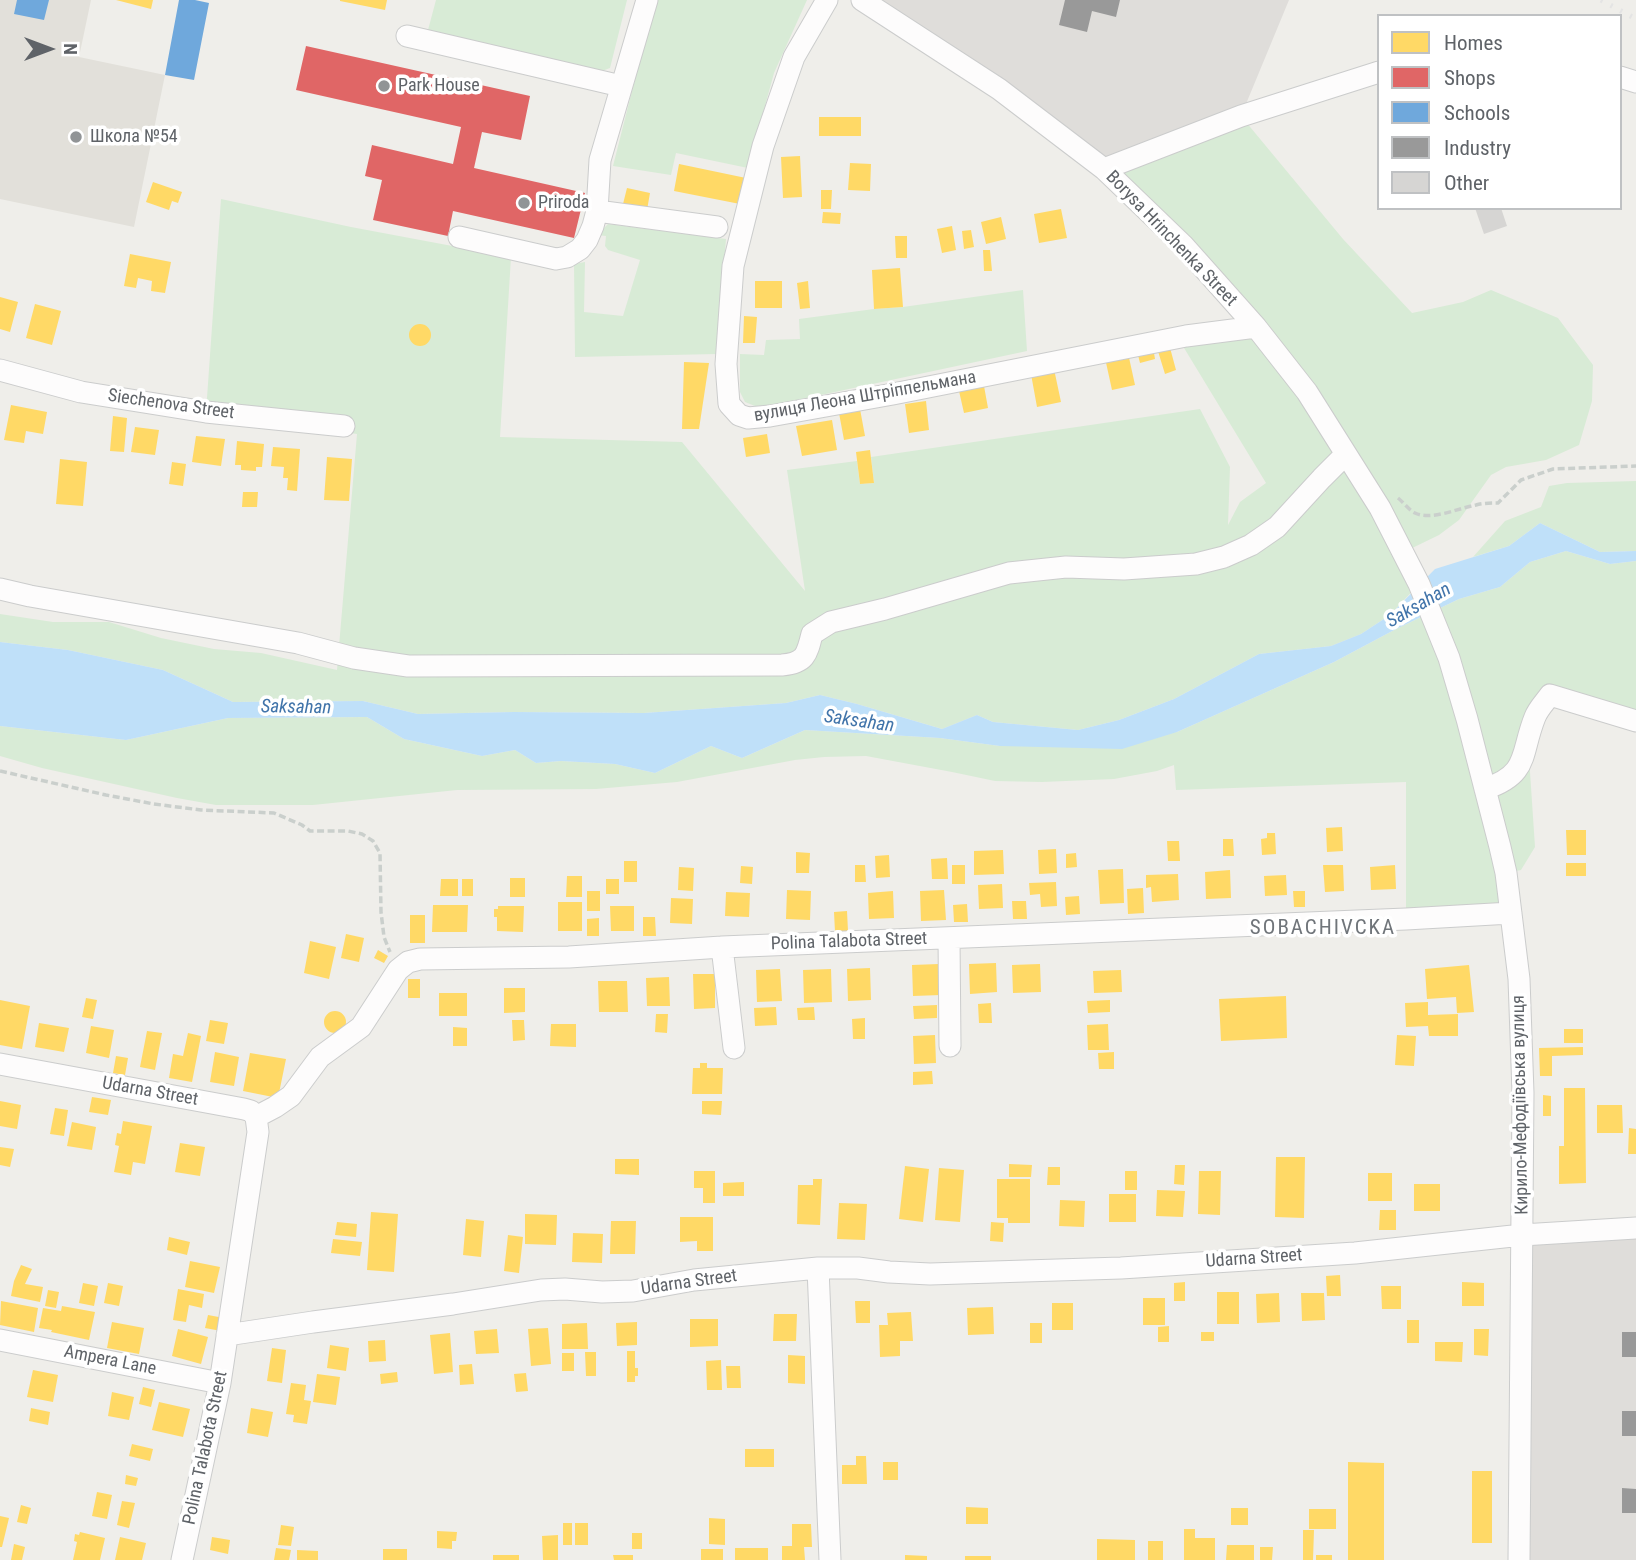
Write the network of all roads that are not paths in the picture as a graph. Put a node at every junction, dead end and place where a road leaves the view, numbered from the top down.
1 (647, 0) edge
2 (827, 0) edge
3 (862, 0) edge
4 (407, 36) dead end
5 (1377, 73) edge
6 (621, 86) junction
7 (1104, 169) junction
8 (597, 211) junction
9 (718, 227) dead end
10 (459, 237) dead end
11 (1256, 327) junction
12 (0, 370) edge
13 (344, 426) dead end
14 (1346, 454) junction
15 (0, 589) edge
16 (1448, 658) joint
17 (1636, 721) edge
18 (1485, 789) junction
19 (1511, 913) junction
20 (949, 938) junction
21 (722, 947) junction
22 (950, 1046) dead end
23 (734, 1048) dead end
24 (0, 1064) edge
25 (256, 1117) junction
26 (1636, 1228) edge
27 (1522, 1235) junction
28 (817, 1268) junction
29 (227, 1335) junction
30 (0, 1339) edge
31 (220, 1383) junction
32 (182, 1560) edge
33 (830, 1560) edge
34 (1519, 1560) edge

1 - 6 street
2 - 11 street, вулиця Леона Штріппельмана
3 - 7 street, Borysa Hrinchenka Street
4 - 6 street
5 - 7 street
6 - 8 street
7 - 11 street, Borysa Hrinchenka Street
8 - 9 street
8 - 10 street
11 - 14 street, Borysa Hrinchenka Street
12 - 13 street, Siechenova Street
14 - 15 street
14 - 16 street, Borysa Hrinchenka Street
16 - 18 street, Кирило-Мефодіївська вулиця
17 - 18 street
18 - 19 street, Кирило-Мефодіївська вулиця
19 - 20 street, Polina Talabota Street
19 - 27 street, Кирило-Мефодіївська вулиця
20 - 21 street, Polina Talabota Street
20 - 22 street
21 - 23 street
21 - 25 street, Polina Talabota Street
24 - 25 street, Udarna Street
25 - 29 street
26 - 27 street, Udarna Street
27 - 28 street, Udarna Street
27 - 34 street, Кирило-Мефодіївська вулиця
28 - 29 street, Udarna Street
28 - 33 street
29 - 31 street, Polina Talabota Street
30 - 31 street, Ampera Lane
31 - 32 street, Polina Talabota Street

